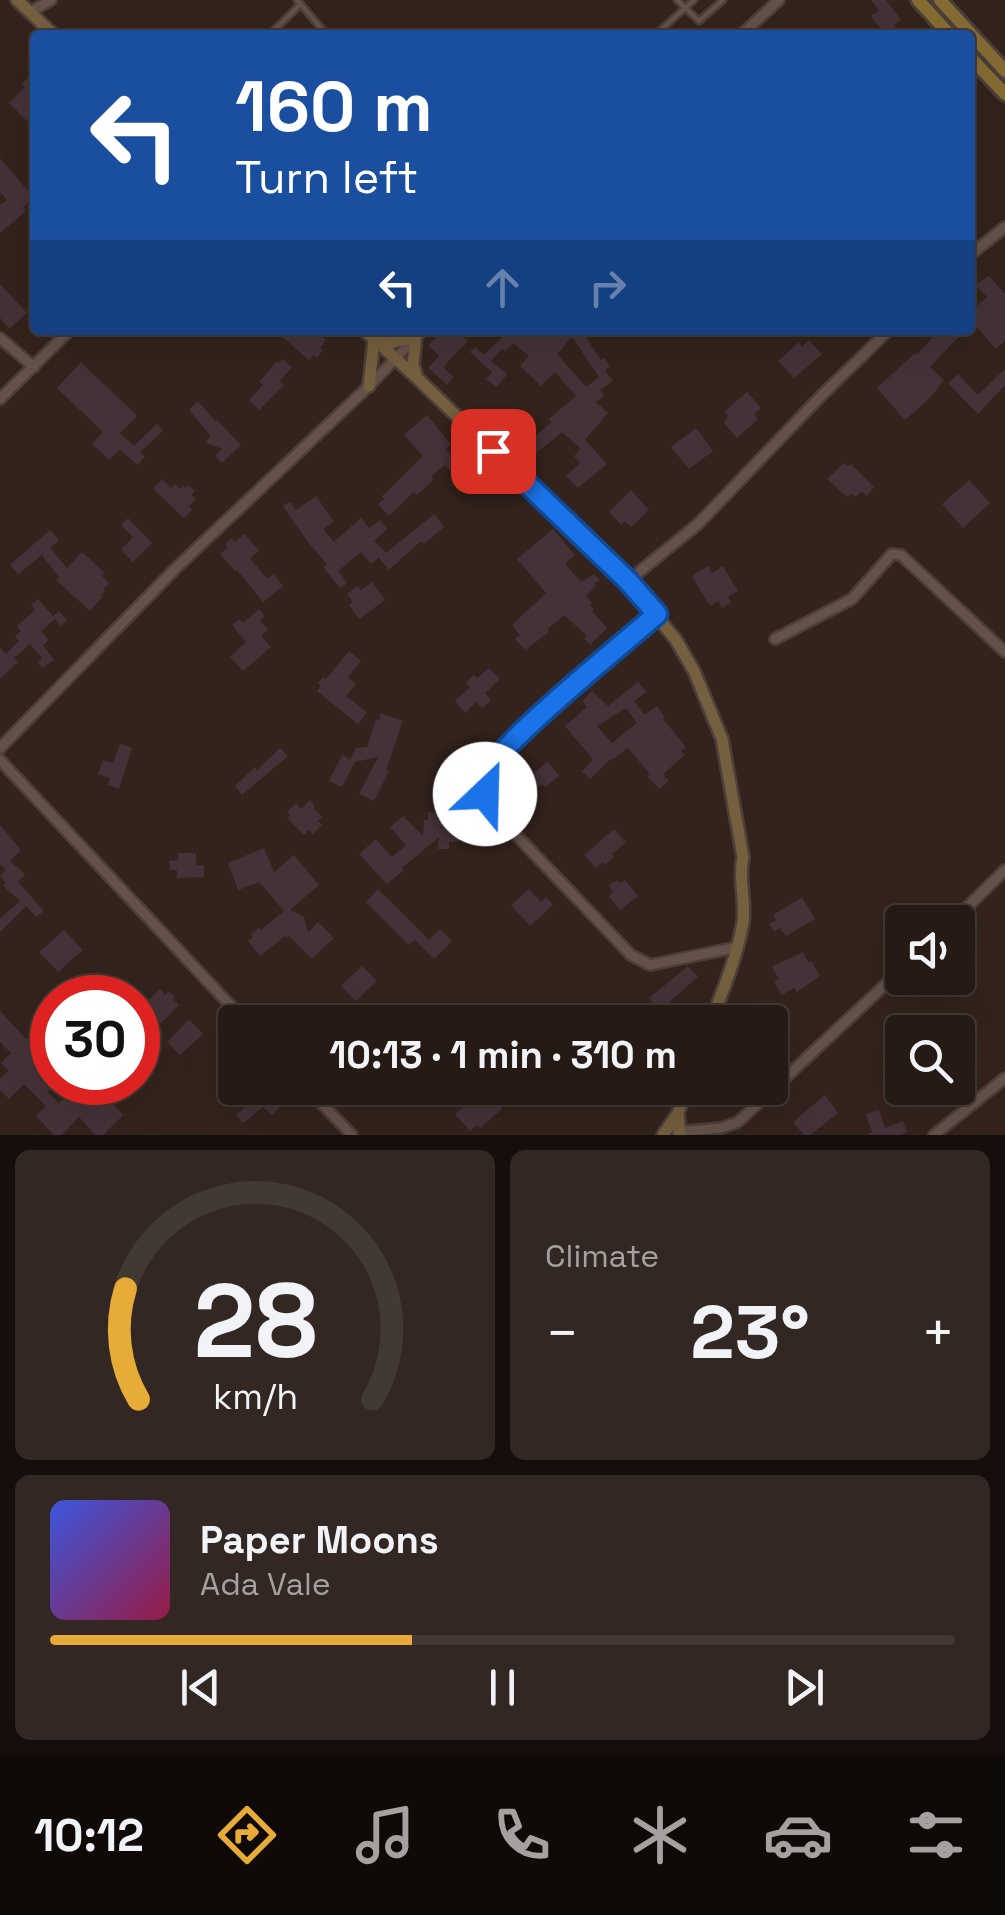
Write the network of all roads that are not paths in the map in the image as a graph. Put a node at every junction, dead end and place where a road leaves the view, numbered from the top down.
1 (17, 0) edge
2 (51, 0) edge
3 (677, 0) edge
4 (694, 0) edge
5 (723, 0) edge
6 (779, 0) edge
7 (918, 0) edge
8 (940, 0) edge
9 (299, 2) edge
10 (684, 8) junction
11 (30, 12) junction
12 (49, 30) edge
13 (273, 30) edge
14 (323, 30) edge
15 (660, 30) edge
16 (747, 30) edge
17 (945, 30) edge
18 (967, 30) edge
19 (975, 38) edge
20 (975, 61) edge
21 (1005, 71) edge
22 (1005, 94) edge
23 (1005, 226) edge
24 (975, 251) edge
25 (65, 335) edge
26 (369, 335) edge
27 (370, 335) edge
28 (371, 335) edge
29 (416, 335) edge
30 (418, 335) edge
31 (420, 335) edge
32 (884, 335) edge
33 (0, 338) edge
34 (396, 358) junction
35 (34, 367) junction
36 (417, 378) junction
37 (368, 386) junction
38 (0, 400) edge
39 (628, 581) junction
40 (657, 614) junction
41 (775, 639) dead end
42 (1005, 652) edge
43 (0, 748) edge
44 (0, 760) edge
45 (1005, 870) edge
46 (969, 905) edge
47 (738, 947) junction
48 (885, 985) edge
49 (230, 1005) edge
50 (717, 1005) edge
51 (1005, 1078) edge
52 (323, 1105) edge
53 (681, 1105) edge
54 (678, 1113) junction
55 (664, 1133) edge
56 (681, 1134) edge
57 (352, 1135) edge
58 (934, 1135) edge

1 - 11 main road
2 - 11 street
3 - 10 lane
4 - 10 lane
5 - 10 lane
6 - 16 street
7 - 17 main road
8 - 18 main road
9 - 13 lane
9 - 14 lane
10 - 15 lane
11 - 12 main road
19 - 21 main road
20 - 22 main road
23 - 24 street
25 - 35 street
26 - 37 main road
27 - 34 main road
28 - 29 main road
30 - 34 street
31 - 36 main road
32 - 39 street
33 - 35 street
34 - 36 main road
34 - 37 street
35 - 38 street
36 - 39 main road
37 - 43 street
39 - 40 main road
40 - 47 main road
40 - 47 street
41 - 42 street
44 - 49 street
45 - 46 street
47 - 50 main road
48 - 56 street
51 - 58 street
52 - 57 street
53 - 54 main road
54 - 55 main road
54 - 56 main road
55 - 56 street

